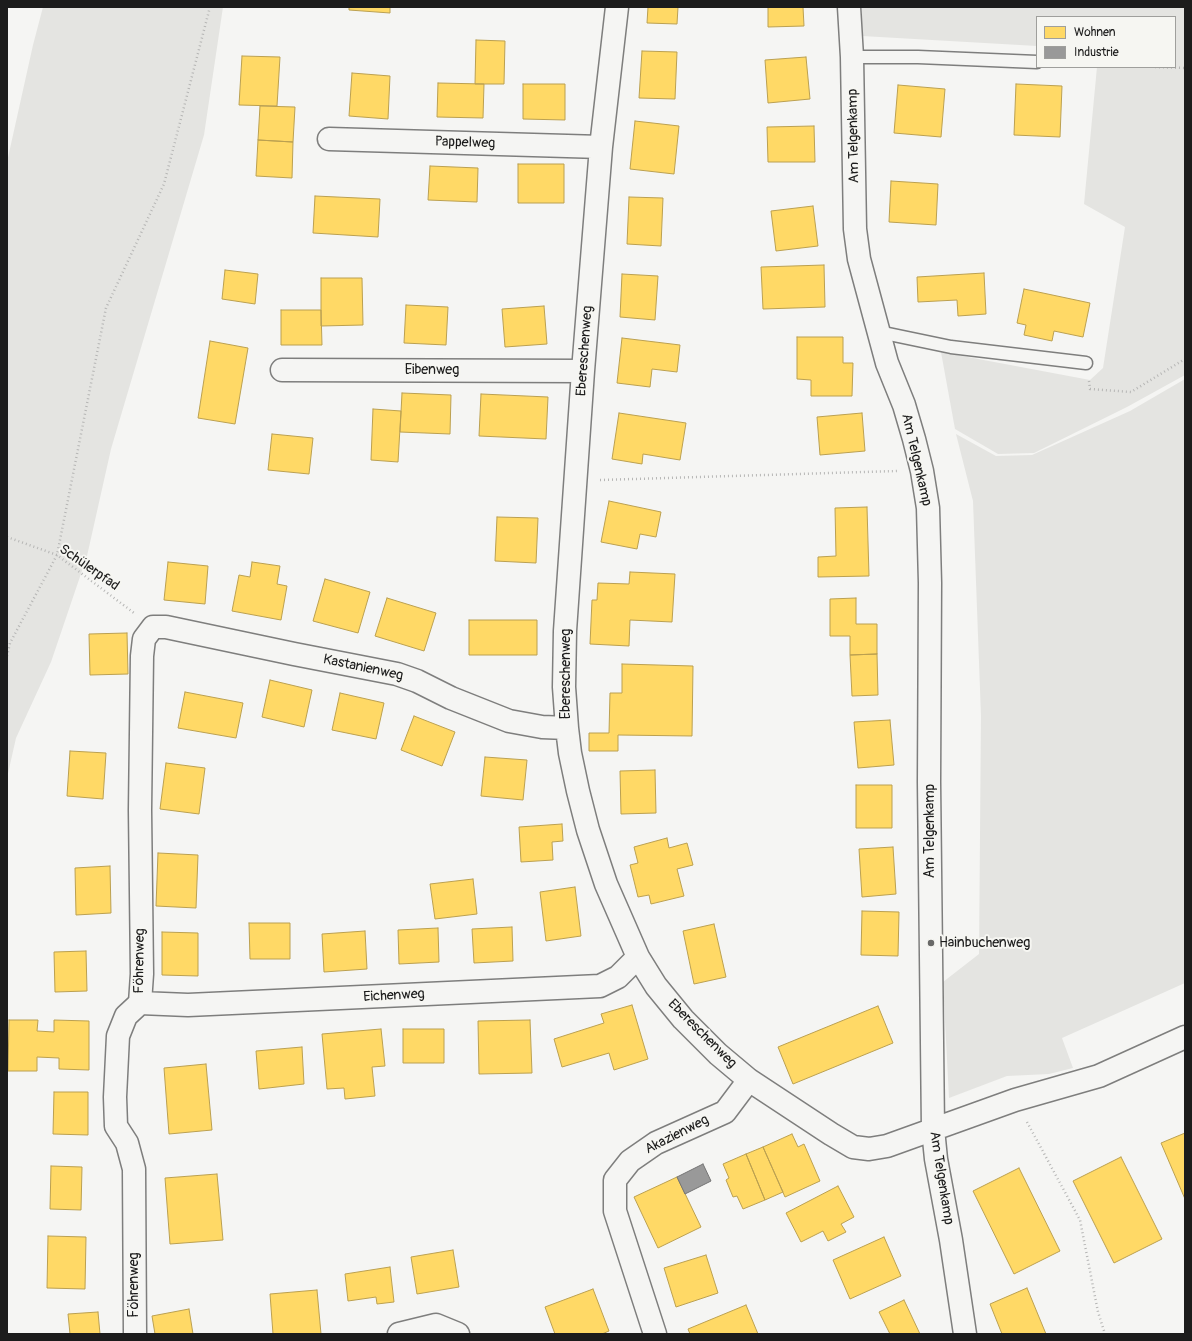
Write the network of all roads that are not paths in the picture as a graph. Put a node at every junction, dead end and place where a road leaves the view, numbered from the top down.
1 (616, 7) edge
2 (849, 7) edge
3 (852, 57) junction
4 (1036, 62) edge
5 (329, 139) dead end
6 (601, 147) junction
7 (879, 332) junction
8 (1086, 363) road end
9 (282, 370) dead end
10 (583, 371) junction
11 (153, 627) joint
12 (567, 728) junction
13 (638, 957) junction
14 (140, 1003) junction
15 (1185, 1037) edge
16 (750, 1080) junction
17 (933, 1129) junction
18 (135, 1334) edge
19 (399, 1334) edge
20 (458, 1334) edge
21 (655, 1334) edge
22 (965, 1334) edge

1 - 6 street, Ebereschenweg
2 - 3 street, Am Telgenkamp
3 - 4 lane
3 - 7 street, Am Telgenkamp
5 - 6 street, Pappelweg
6 - 10 street, Ebereschenweg
7 - 8 lane
7 - 17 street, Am Telgenkamp
9 - 10 street, Eibenweg
10 - 12 street, Ebereschenweg
11 - 12 street, Kastanienweg
11 - 14 street, Föhrenweg
12 - 13 street, Ebereschenweg
13 - 14 street, Eichenweg
13 - 16 street, Ebereschenweg
14 - 18 street, Föhrenweg
15 - 17 street
16 - 17 street, Ebereschenweg
16 - 21 street, Akazienweg
17 - 22 street, Am Telgenkamp
19 - 20 street

